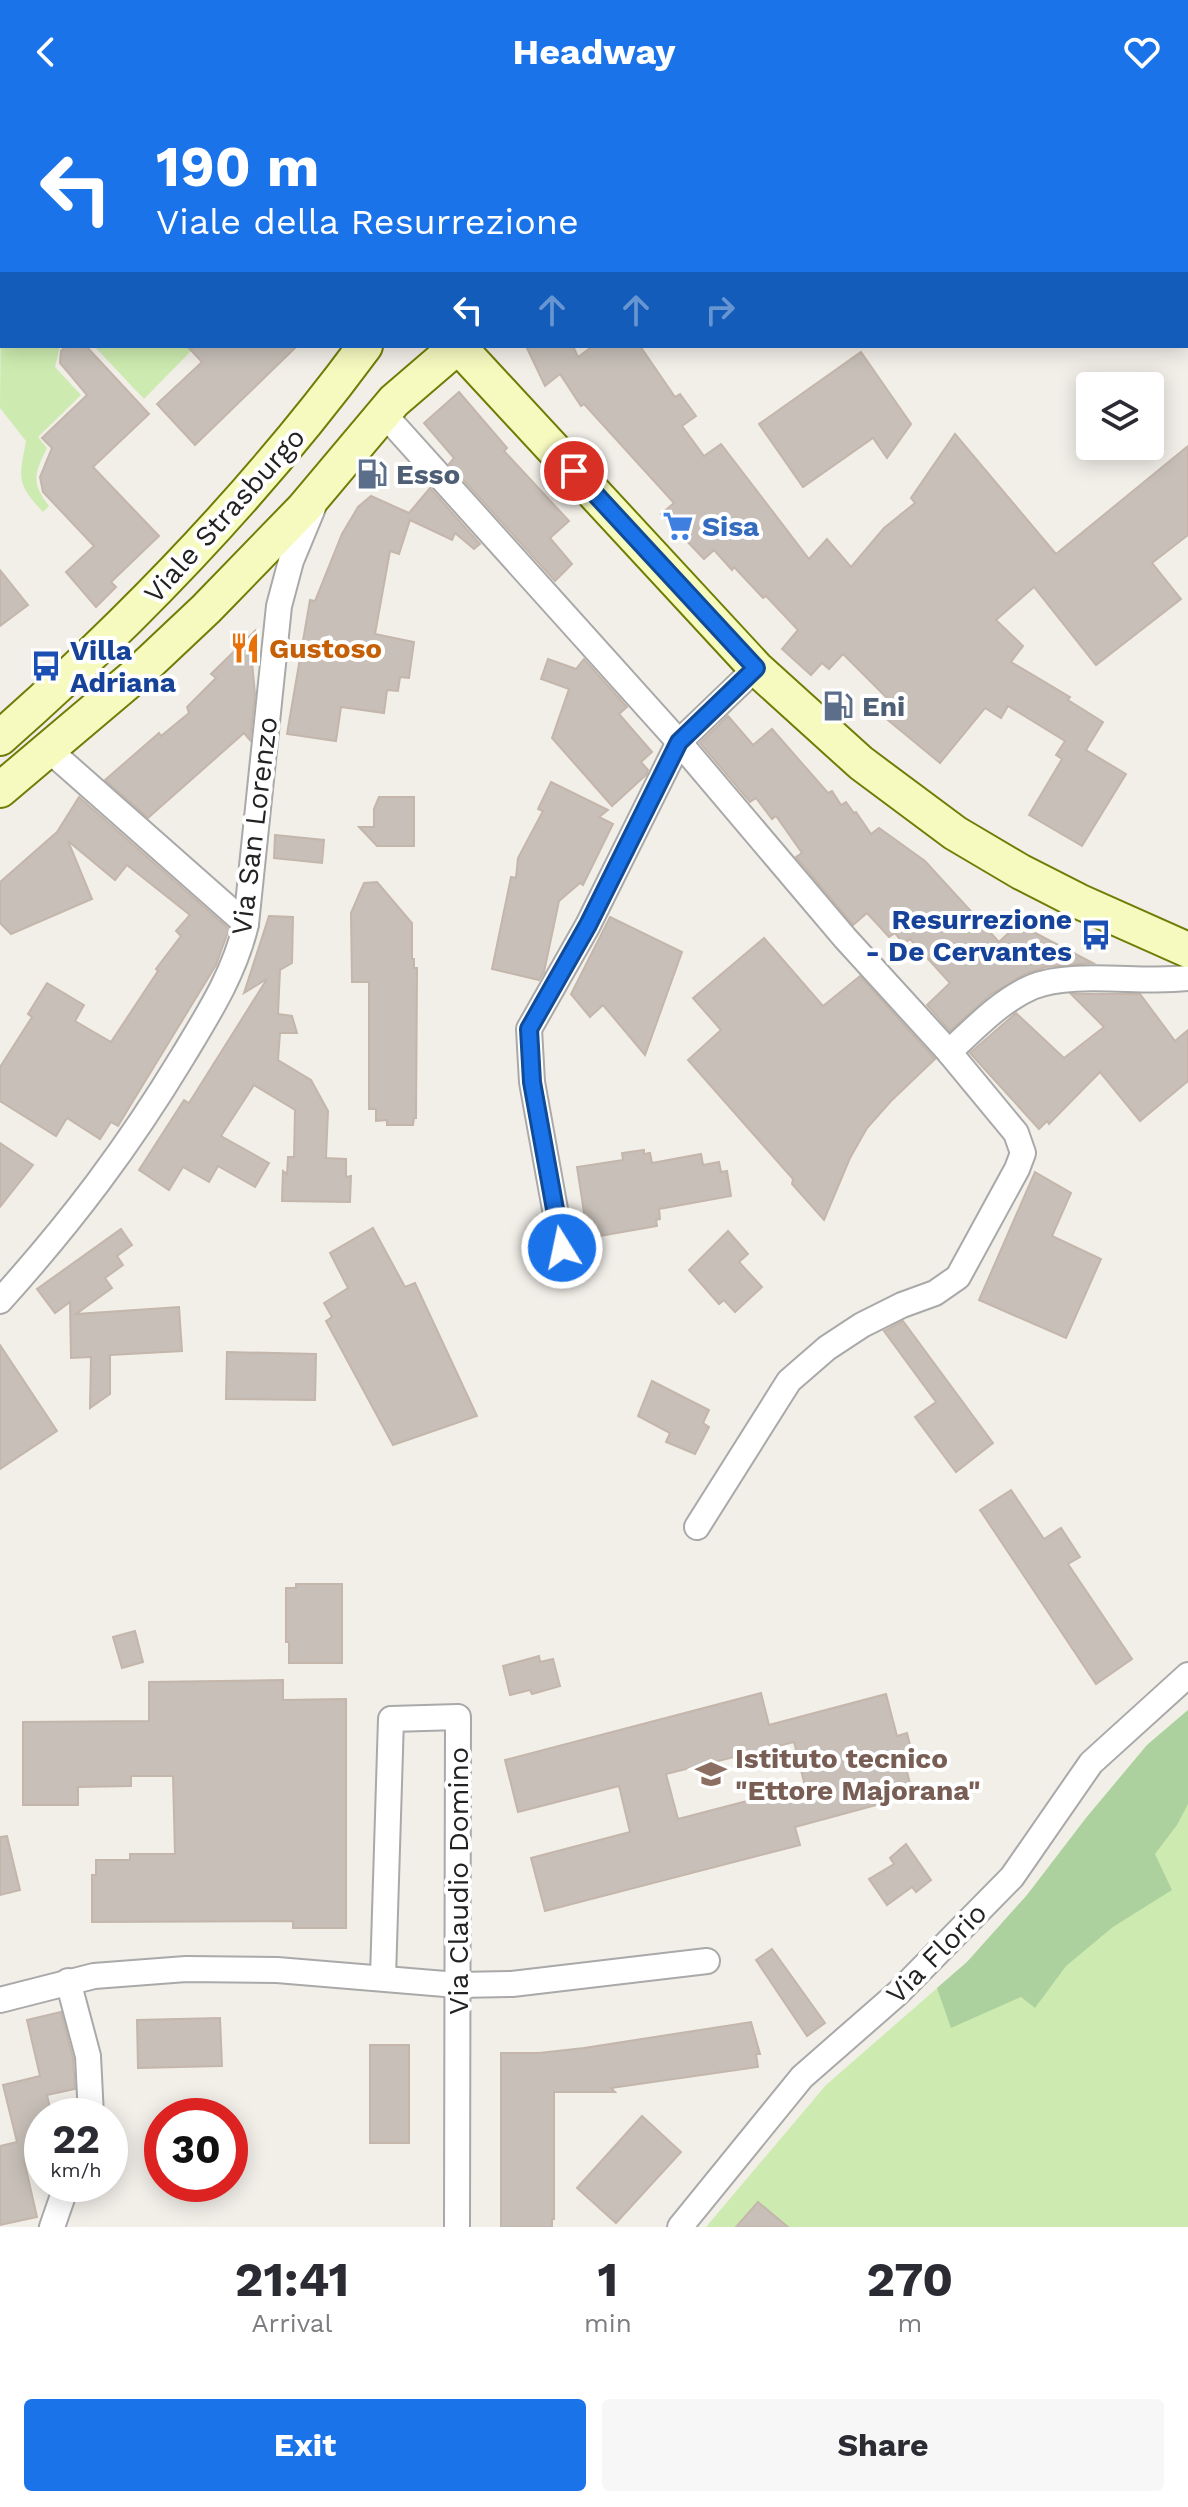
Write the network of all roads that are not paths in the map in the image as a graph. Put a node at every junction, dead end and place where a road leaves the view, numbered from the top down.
1 (363, 348) edge
2 (456, 348) edge
3 (460, 348) edge
4 (383, 413) junction
5 (330, 477) junction
6 (756, 668) junction
7 (0, 738) edge
8 (679, 742) junction
9 (49, 750) junction
10 (0, 790) edge
11 (246, 924) junction
12 (1188, 950) edge
13 (1188, 978) edge
14 (949, 1052) junction
15 (562, 1248) dead end
16 (0, 1301) edge
17 (697, 1527) dead end
18 (1188, 1675) edge
19 (707, 1961) dead end
20 (383, 1977) junction
21 (68, 1981) junction
22 (457, 1985) junction
23 (0, 2000) edge
24 (90, 2098) edge
25 (61, 2202) edge
26 (52, 2227) edge
27 (457, 2227) edge
28 (680, 2227) edge

1 - 7 street, Viale Strasburgo
2 - 4 street, Viale Strasburgo
3 - 6 street
4 - 5 street, Viale Strasburgo
4 - 8 street
5 - 9 street, Viale Strasburgo
5 - 11 street, Via San Lorenzo
6 - 8 street
6 - 12 street
8 - 14 street
8 - 15 street
9 - 10 street, Viale Strasburgo
9 - 11 street
11 - 16 street, Via San Lorenzo
13 - 14 street
14 - 17 street
18 - 28 street, Via Florio
19 - 22 street
20 - 21 street
20 - 22 street
20 - 22 street, Via Claudio Domino
21 - 23 street
21 - 24 street
22 - 27 street, Via Claudio Domino
25 - 26 street

